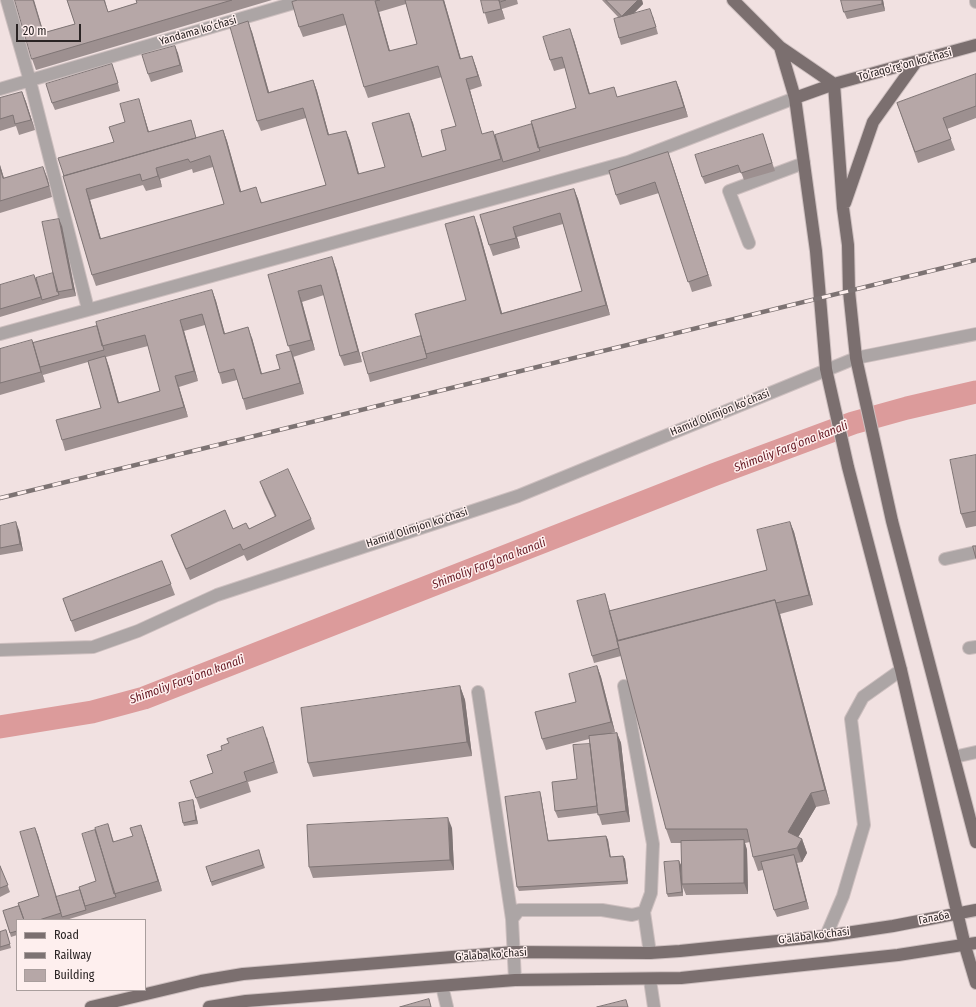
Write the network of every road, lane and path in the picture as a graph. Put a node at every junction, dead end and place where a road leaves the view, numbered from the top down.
1 (7, 0) edge
2 (304, 0) edge
3 (733, 0) edge
4 (976, 45) edge
5 (780, 47) junction
6 (916, 62) junction
7 (30, 81) junction
8 (834, 84) junction
9 (0, 89) edge
10 (795, 98) junction
11 (804, 163) junction
12 (843, 208) junction
13 (749, 243) dead end
14 (88, 309) junction
15 (0, 334) edge
16 (976, 334) edge
17 (856, 358) junction
18 (826, 369) junction
19 (976, 552) edge
20 (945, 559) dead end
21 (0, 650) edge
22 (901, 670) junction
23 (624, 686) edge
24 (478, 692) dead end
25 (976, 752) edge
26 (954, 757) junction
27 (976, 842) edge
28 (976, 910) edge
29 (644, 912) junction
30 (958, 913) junction
31 (512, 919) junction
32 (893, 926) joint
33 (826, 936) junction
34 (970, 945) edge
35 (514, 952) junction
36 (650, 953) junction
37 (515, 980) junction
38 (650, 980) junction
39 (976, 983) edge
40 (442, 986) junction
41 (91, 1007) edge
42 (209, 1007) edge
43 (448, 1007) edge
44 (654, 1007) edge

1 - 7 street
2 - 7 street, Yandama koʻchasi
3 - 5 main road
4 - 6 main road, To'raqo'rg'on ko'chasi
5 - 8 main road
5 - 10 main road
6 - 8 main road, To'raqo'rg'on ko'chasi
6 - 12 main road
7 - 9 street, Yandama koʻchasi
7 - 14 street
8 - 10 main road, To'raqo'rg'on ko'chasi
8 - 12 main road
10 - 11 main road
10 - 14 street
11 - 13 street
11 - 18 main road
12 - 17 main road
14 - 15 street
16 - 17 street, Hamid Olimjon koʻchasi
17 - 18 street, Hamid Olimjon koʻchasi
17 - 26 main road
18 - 21 street, Hamid Olimjon koʻchasi
18 - 22 main road
19 - 20 street
22 - 30 main road
22 - 33 street
23 - 29 street
24 - 31 street
25 - 26 street
26 - 27 main road
28 - 30 main road, Галаба
29 - 31 street
29 - 36 street
30 - 32 main road, Галаба
30 - 34 main road
31 - 35 street
32 - 33 main road, G'alaba ko'chasi
33 - 36 main road, G'alaba ko'chasi
34 - 38 main road
34 - 39 main road
35 - 36 main road, G'alaba ko'chasi
35 - 37 street
35 - 41 main road, G'alaba ko'chasi
37 - 38 main road
37 - 40 main road
38 - 44 street
40 - 42 main road
40 - 43 street

